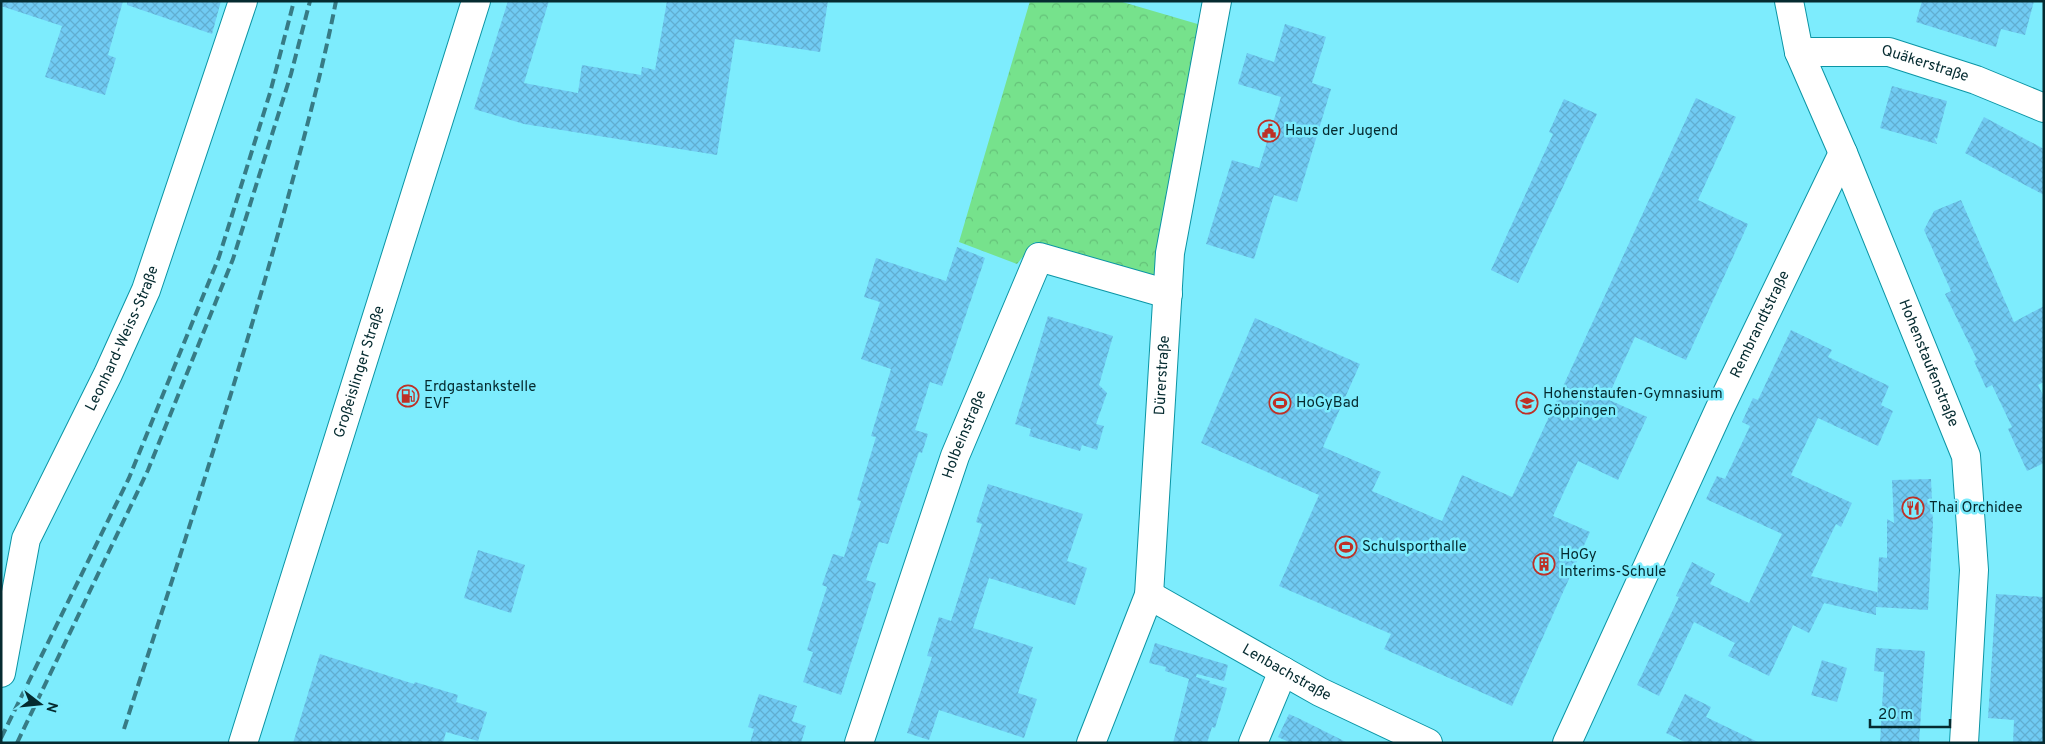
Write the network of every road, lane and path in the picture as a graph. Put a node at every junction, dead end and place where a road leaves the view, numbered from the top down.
1 (244, 1) edge
2 (476, 1) edge
3 (1217, 1) edge
4 (1789, 1) edge
5 (1799, 52) junction
6 (2044, 108) edge
7 (1843, 153) junction
8 (1168, 294) junction
9 (1149, 595) junction
10 (1283, 671) junction
11 (1, 673) edge
12 (243, 743) edge
13 (859, 743) edge
14 (1091, 743) edge
15 (1253, 743) edge
16 (1428, 743) edge
17 (1567, 743) edge
18 (1964, 743) edge

1 - 11 street, Leonhard-Weiss-Straße
2 - 12 street, Großeislinger Straße
3 - 8 street, Dürerstraße
4 - 5 street, Hohenstaufenstraße
5 - 6 street, Quäkerstraße
5 - 7 street, Hohenstaufenstraße
7 - 17 street, Rembrandtstraße
7 - 18 street, Hohenstaufenstraße
8 - 9 street, Dürerstraße
8 - 13 street, Holbeinstraße
9 - 10 street, Lenbachstraße
9 - 14 street, Dürerstraße
10 - 15 street
10 - 16 street, Lenbachstraße

